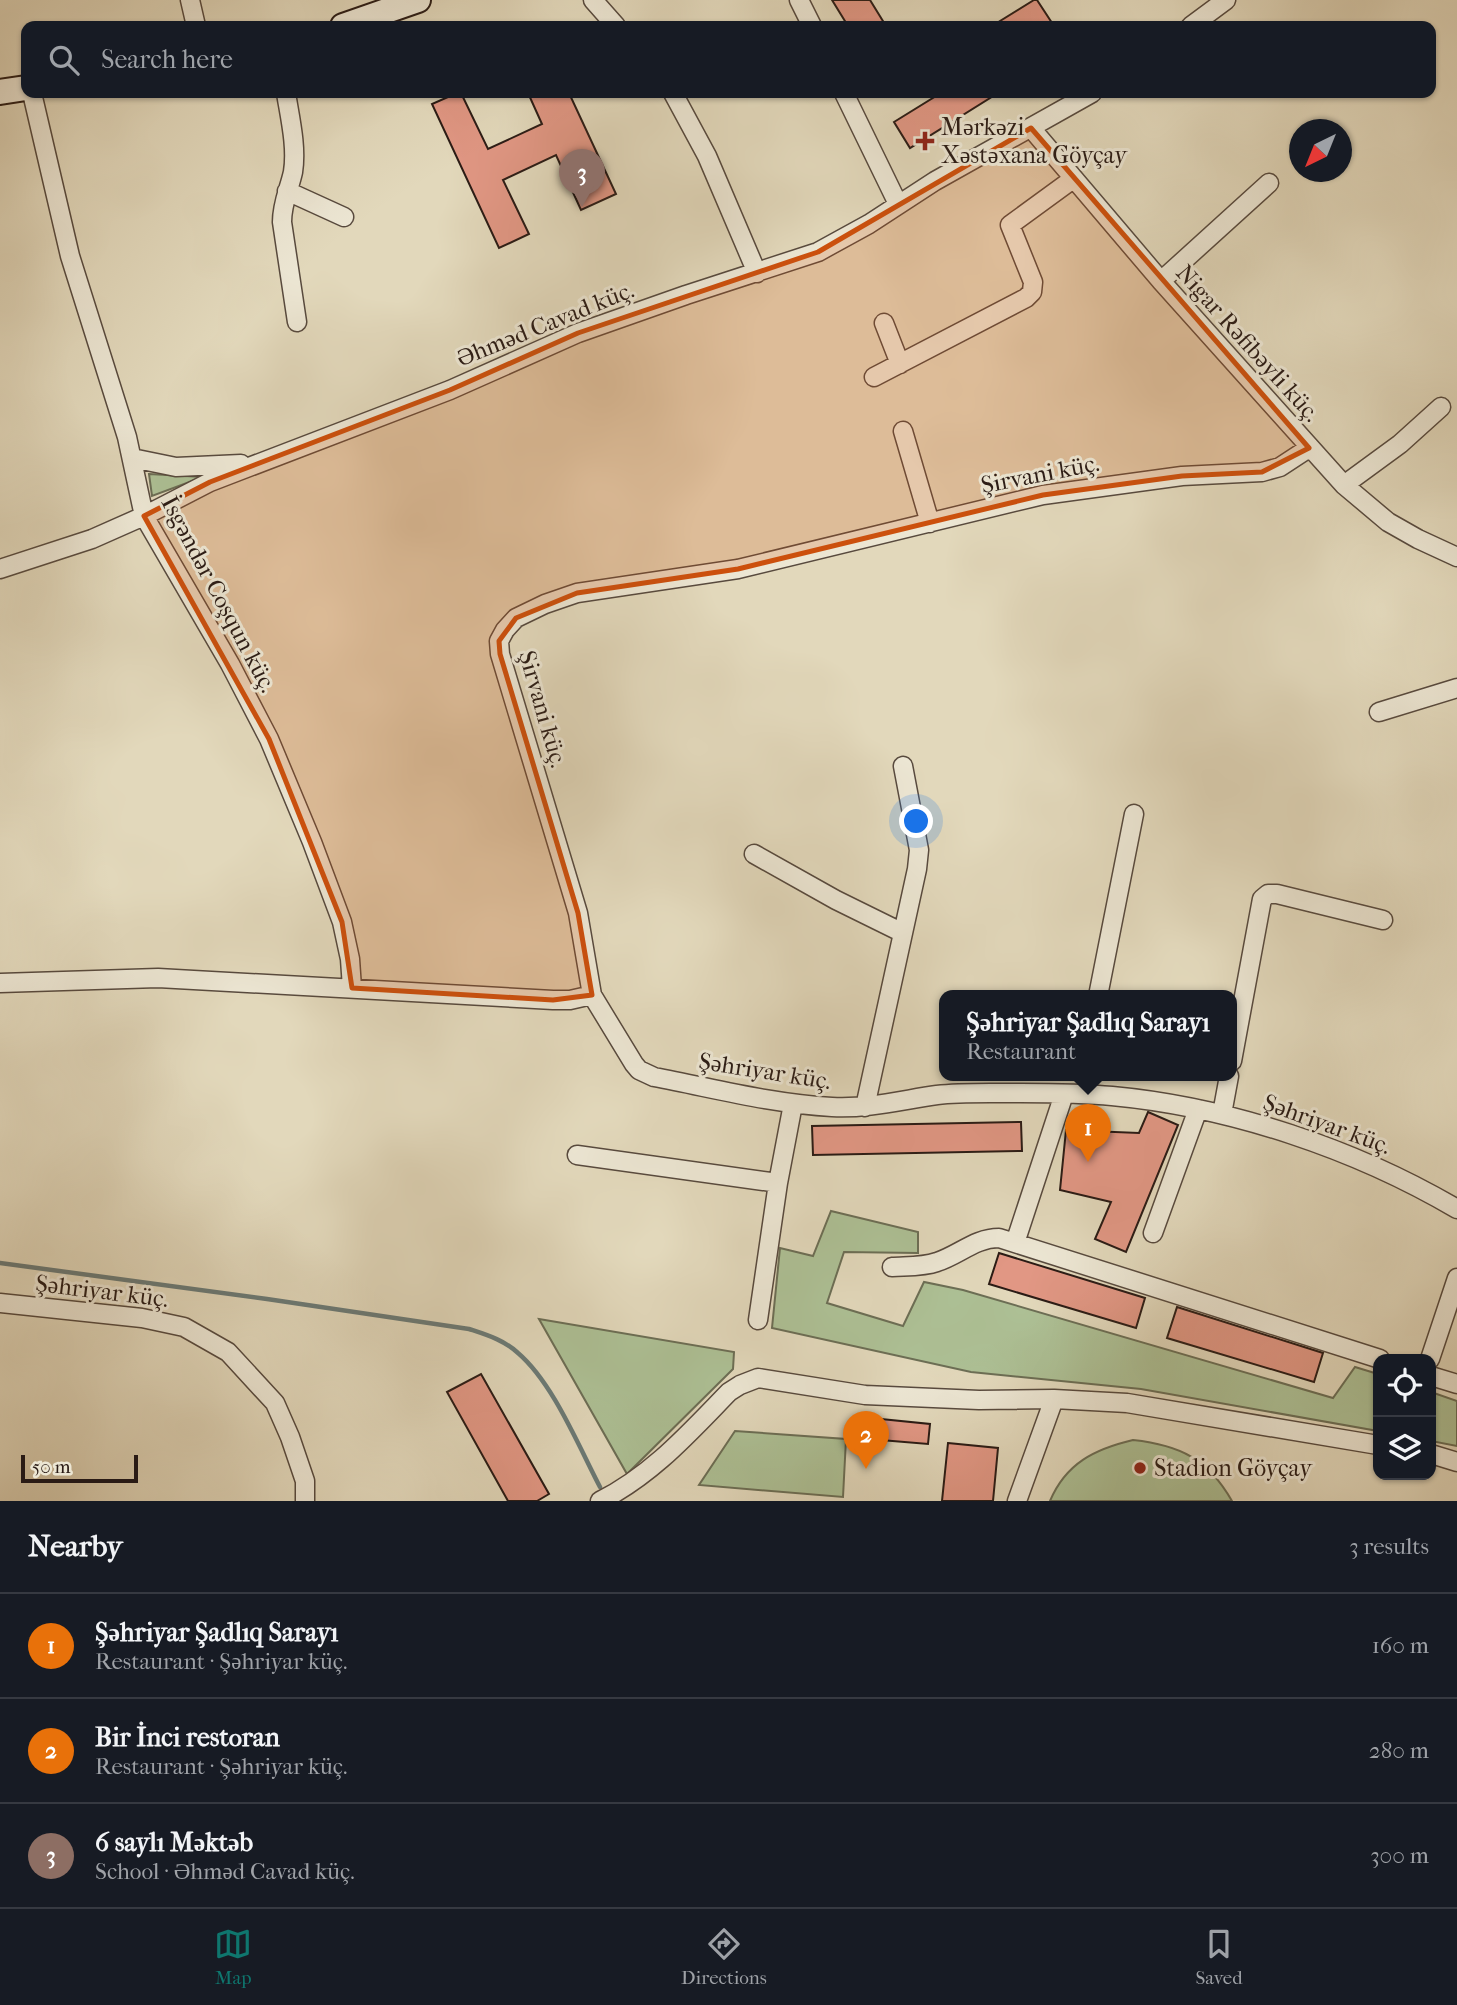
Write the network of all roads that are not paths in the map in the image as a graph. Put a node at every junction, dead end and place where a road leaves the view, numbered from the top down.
1 (190, 0) edge
2 (418, 0) edge
3 (593, 0) edge
4 (799, 0) edge
5 (1226, 0) edge
6 (195, 21) edge
7 (357, 21) edge
8 (612, 21) edge
9 (810, 21) edge
10 (1198, 21) edge
11 (21, 89) edge
12 (0, 92) edge
13 (33, 98) edge
14 (287, 98) edge
15 (676, 98) edge
16 (846, 98) edge
17 (1083, 98) edge
18 (1031, 128) junction
19 (1073, 179) junction
20 (1269, 183) dead end
21 (287, 191) junction
22 (898, 204) junction
23 (344, 217) dead end
24 (757, 273) junction
25 (1161, 281) junction
26 (297, 322) dead end
27 (884, 323) dead end
28 (900, 364) junction
29 (874, 377) dead end
30 (1441, 407) dead end
31 (902, 431) dead end
32 (1309, 448) junction
33 (132, 458) junction
34 (255, 463) junction
35 (1344, 485) junction
36 (144, 516) junction
37 (930, 523) junction
38 (1457, 557) edge
39 (0, 569) edge
40 (1457, 688) edge
41 (1379, 712) dead end
42 (903, 766) dead end
43 (1135, 814) dead end
44 (754, 854) dead end
45 (1383, 920) dead end
46 (903, 933) junction
47 (0, 983) edge
48 (352, 988) junction
49 (1099, 990) edge
50 (592, 995) junction
51 (1237, 1030) edge
52 (1228, 1081) edge
53 (1076, 1088) edge
54 (793, 1104) junction
55 (865, 1107) junction
56 (1198, 1109) junction
57 (1222, 1114) junction
58 (577, 1155) dead end
59 (778, 1183) junction
60 (1457, 1209) edge
61 (1153, 1233) dead end
62 (1015, 1242) junction
63 (892, 1267) dead end
64 (1457, 1278) edge
65 (0, 1303) edge
66 (758, 1320) dead end
67 (1432, 1354) edge
68 (1373, 1357) edge
69 (1436, 1378) edge
70 (1457, 1384) edge
71 (1054, 1399) junction
72 (1373, 1444) edge
73 (1436, 1456) edge
74 (1457, 1462) edge
75 (629, 1495) edge
76 (305, 1501) edge
77 (600, 1501) edge
78 (1017, 1501) edge

1 - 6 street
2 - 7 street
3 - 8 street
4 - 9 street
5 - 10 street
11 - 12 street
13 - 33 street, İsgəndər Coşqun küç.
14 - 21 street
15 - 24 street
16 - 22 street
17 - 18 street, Əhməd Cavad küç.
18 - 19 street, Nigar Rəfibəyli küç.
18 - 22 street, Əhməd Cavad küç.
19 - 25 street, Nigar Rəfibəyli küç.
19 - 28 street
20 - 25 street
21 - 23 street
21 - 26 street
22 - 24 street, Əhməd Cavad küç.
24 - 34 street, Əhməd Cavad küç.
25 - 32 street, Nigar Rəfibəyli küç.
27 - 28 street
28 - 29 street
30 - 35 street
31 - 37 street
32 - 35 street, Nigar Rəfibəyli küç.
32 - 37 street, Şirvani küç.
33 - 34 street
33 - 36 street, İsgəndər Coşqun küç.
34 - 36 street, Əhməd Cavad küç.
35 - 38 street, Nigar Rəfibəyli küç.
36 - 39 street, Əhməd Cavad küç.
36 - 48 street, İsgəndər Coşqun küç.
37 - 50 street, Şirvani küç.
40 - 41 street
42 - 46 street
43 - 49 street
44 - 46 street
45 - 51 street
46 - 55 street
47 - 48 street
48 - 50 street
50 - 54 street, Şəhriyar küç.
52 - 57 street
53 - 55 street, Şəhriyar küç.
53 - 56 street, Şəhriyar küç.
53 - 62 street
54 - 55 street, Şəhriyar küç.
54 - 59 street
56 - 57 street, Şəhriyar küç.
56 - 61 street
57 - 60 street, Şəhriyar küç.
58 - 59 street
59 - 66 street
62 - 63 street
62 - 68 street
64 - 67 street
65 - 76 street, Şəhriyar küç.
69 - 70 street
71 - 72 street
71 - 75 street
71 - 78 street
73 - 74 street
75 - 77 street

